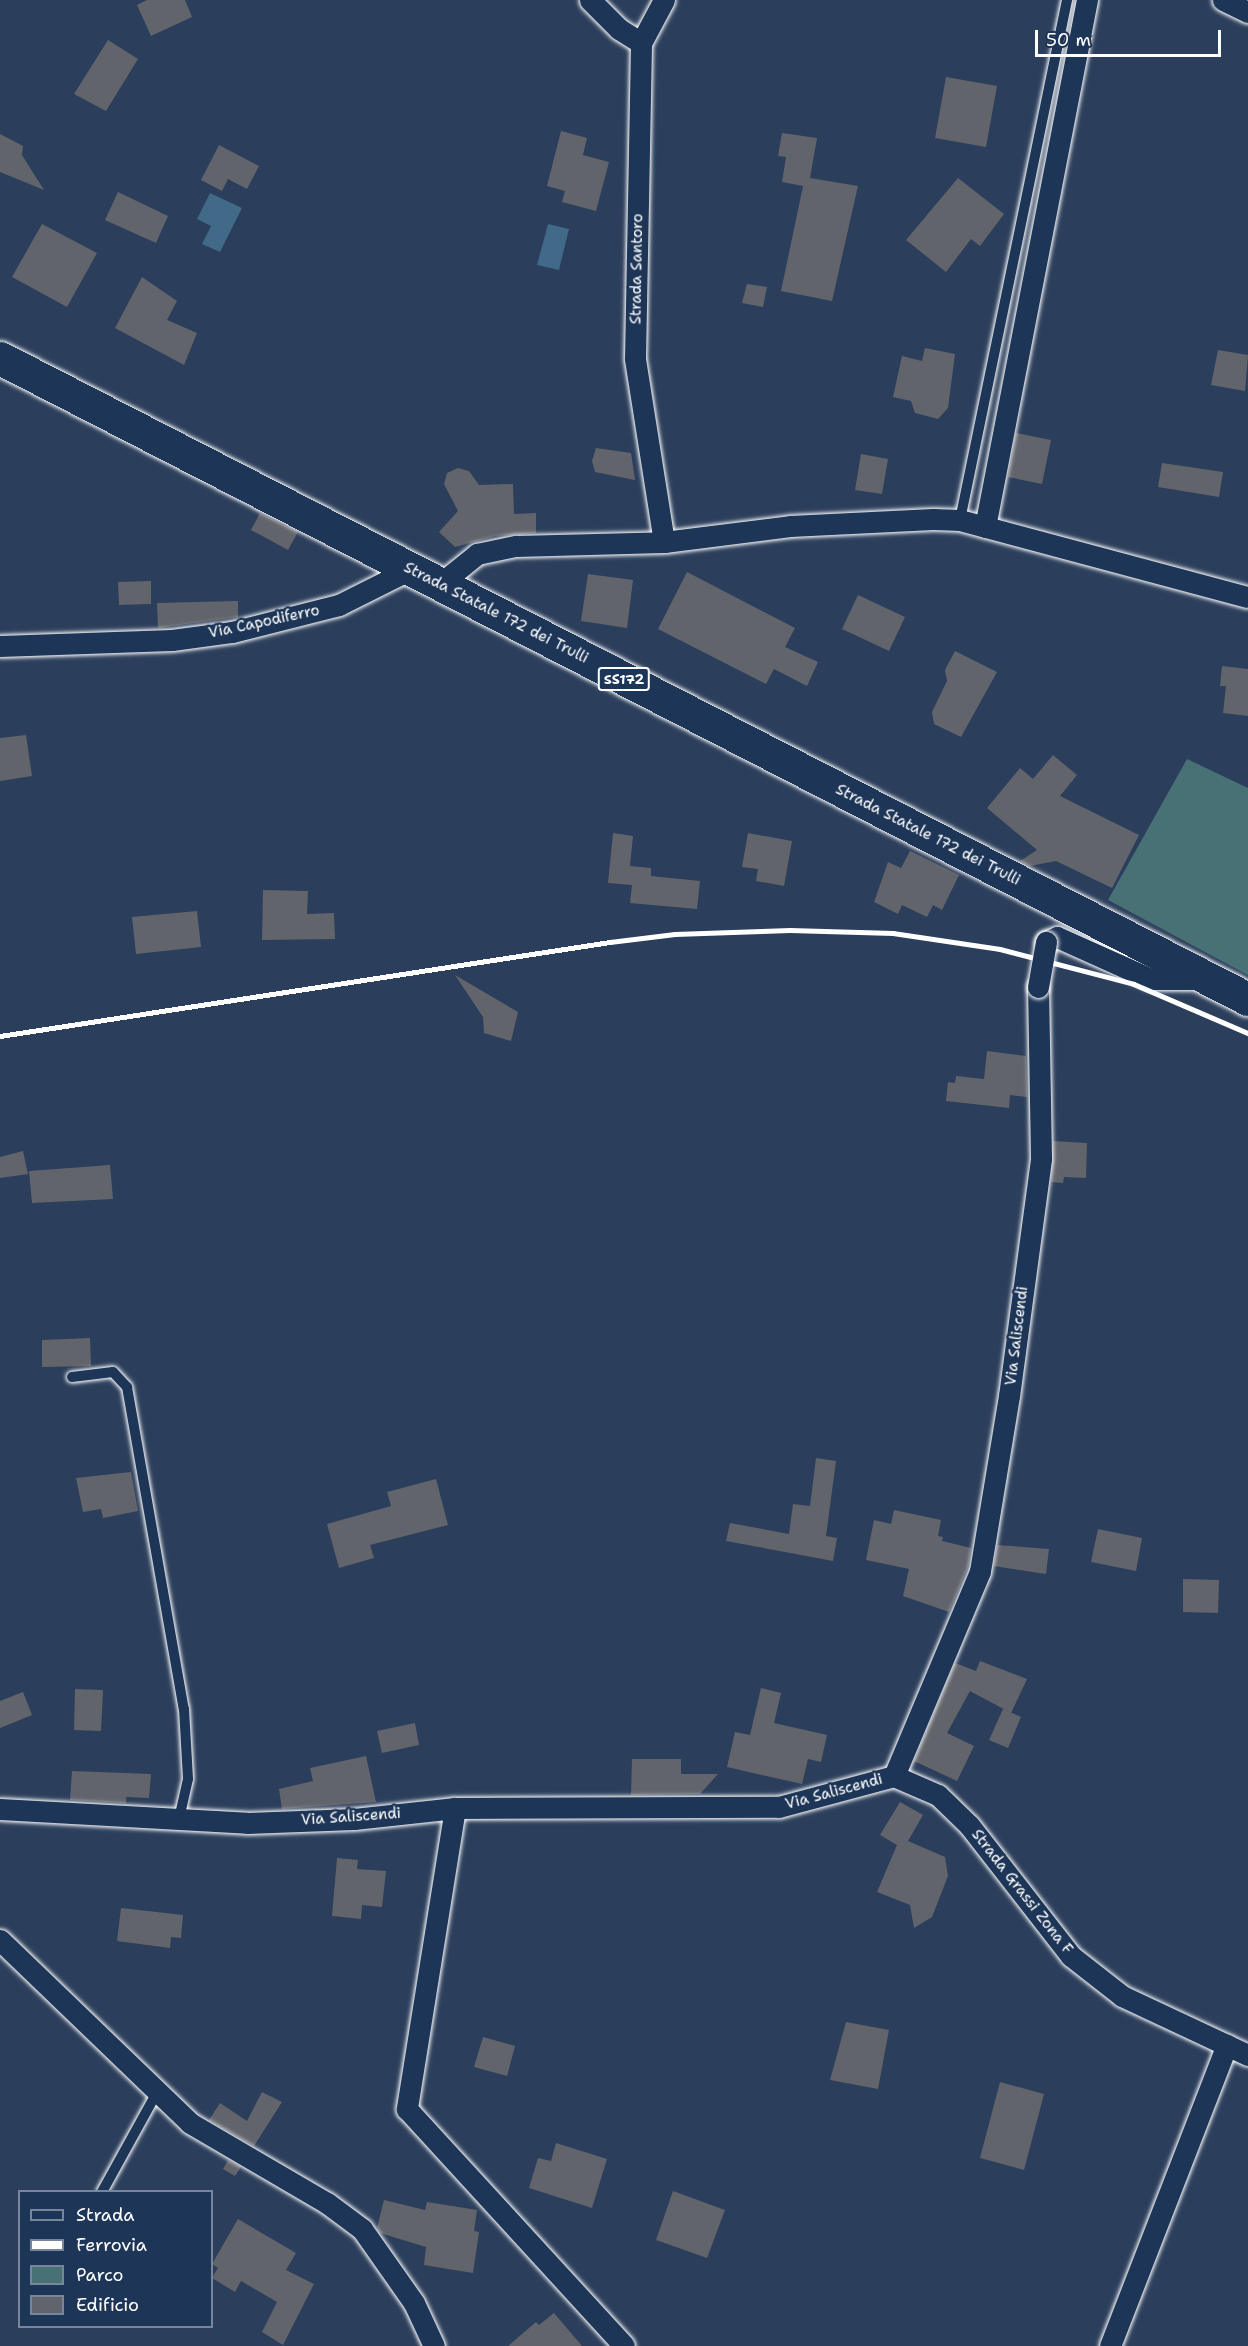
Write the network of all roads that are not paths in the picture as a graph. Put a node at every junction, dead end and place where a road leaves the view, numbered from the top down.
1 (590, 0) edge
2 (664, 0) edge
3 (1066, 0) edge
4 (1087, 0) edge
5 (1223, 0) edge
6 (1248, 12) edge
7 (641, 43) junction
8 (0, 358) edge
9 (960, 520) junction
10 (985, 527) junction
11 (664, 542) junction
12 (411, 569) junction
13 (441, 584) junction
14 (1248, 597) edge
15 (0, 646) edge
16 (1210, 980) junction
17 (1248, 999) edge
18 (72, 1377) dead end
19 (894, 1776) junction
20 (455, 1808) junction
21 (0, 1809) edge
22 (179, 1819) junction
23 (0, 1940) edge
24 (1227, 2045) junction
25 (1248, 2055) edge
26 (156, 2094) junction
27 (103, 2190) edge
28 (434, 2346) edge
29 (624, 2346) edge
30 (1110, 2346) edge

1 - 7 street
2 - 7 street, Strada Santoro
3 - 9 lane
4 - 10 street
5 - 6 street
7 - 11 street, Strada Santoro
8 - 12 main road, Strada Statale 172 dei Trulli / SS172
9 - 10 street
9 - 11 street
10 - 14 street
11 - 13 street
12 - 13 main road, Strada Statale 172 dei Trulli / SS172
12 - 15 street, Via Capodiferro
13 - 16 main road, Strada Statale 172 dei Trulli / SS172
16 - 17 main road, Strada Statale 172 dei Trulli / SS172
16 - 19 street, Via Saliscendi, bridge
18 - 22 lane
19 - 20 street, Via Saliscendi
19 - 24 street, Strada Grassi Zona F
20 - 22 street, Via Saliscendi
20 - 29 street
21 - 22 street, Via Saliscendi
23 - 26 street
24 - 25 street, Strada Grassi Zona F
24 - 30 street
26 - 27 lane
26 - 28 street

